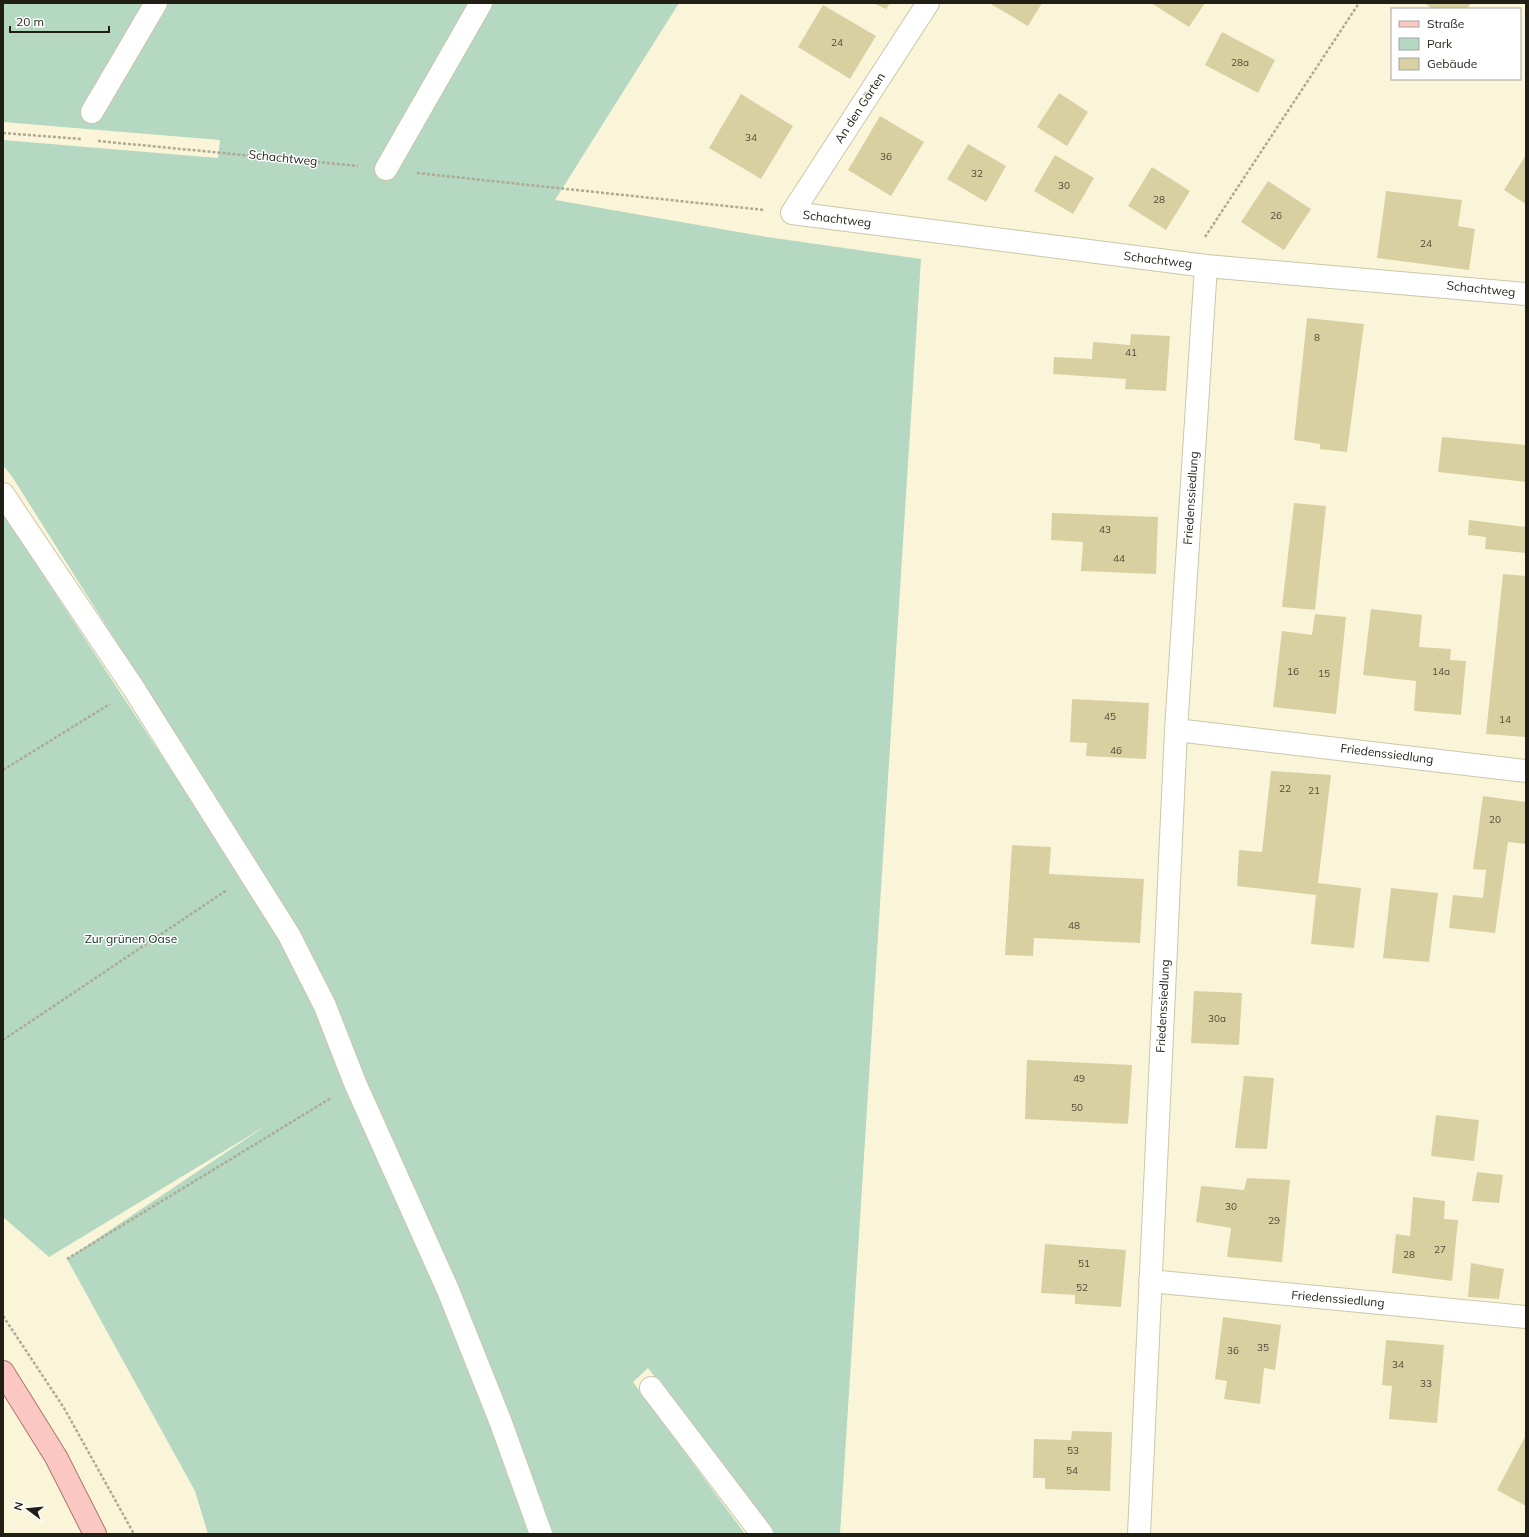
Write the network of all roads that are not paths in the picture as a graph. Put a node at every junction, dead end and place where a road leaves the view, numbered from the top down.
1 (156, 3) edge
2 (481, 3) edge
3 (928, 3) edge
4 (92, 112) dead end
5 (386, 169) road end
6 (792, 213) joint
7 (1196, 265) junction
8 (1526, 294) edge
9 (3, 494) edge
10 (1176, 730) junction
11 (1526, 771) edge
12 (1150, 1281) junction
13 (1526, 1317) edge
14 (3, 1372) edge
15 (651, 1388) dead end
16 (95, 1534) edge
17 (541, 1534) edge
18 (762, 1534) edge
19 (1138, 1534) edge

1 - 4 street
2 - 5 street
3 - 6 street, An den Gärten
6 - 7 street, Schachtweg
7 - 8 street, Schachtweg
7 - 10 street, Friedenssiedlung
9 - 17 street
10 - 11 street, Friedenssiedlung
10 - 12 street, Friedenssiedlung
12 - 13 street, Friedenssiedlung
12 - 19 street, Friedenssiedlung
14 - 16 main road
15 - 18 street

